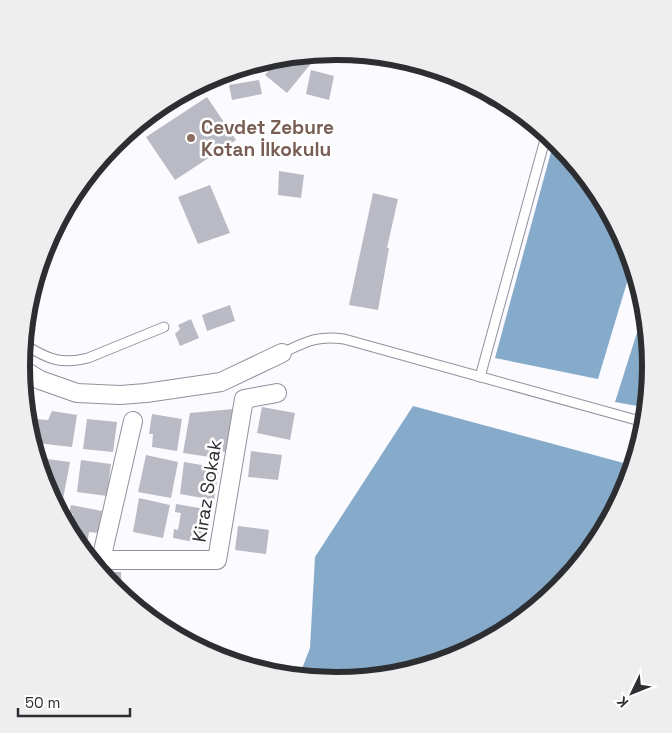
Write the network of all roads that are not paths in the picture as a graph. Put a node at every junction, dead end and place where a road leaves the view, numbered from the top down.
1 (544, 142) edge
2 (164, 327) dead end
3 (31, 348) edge
4 (282, 353) joint
5 (30, 374) edge
6 (480, 377) junction
7 (278, 393) dead end
8 (133, 421) dead end
9 (637, 421) edge
10 (98, 560) edge
11 (99, 560) edge

1 - 6 lane
2 - 3 lane
4 - 5 street
4 - 6 lane
6 - 9 lane
7 - 11 street, Kiraz Sokak
8 - 10 street

